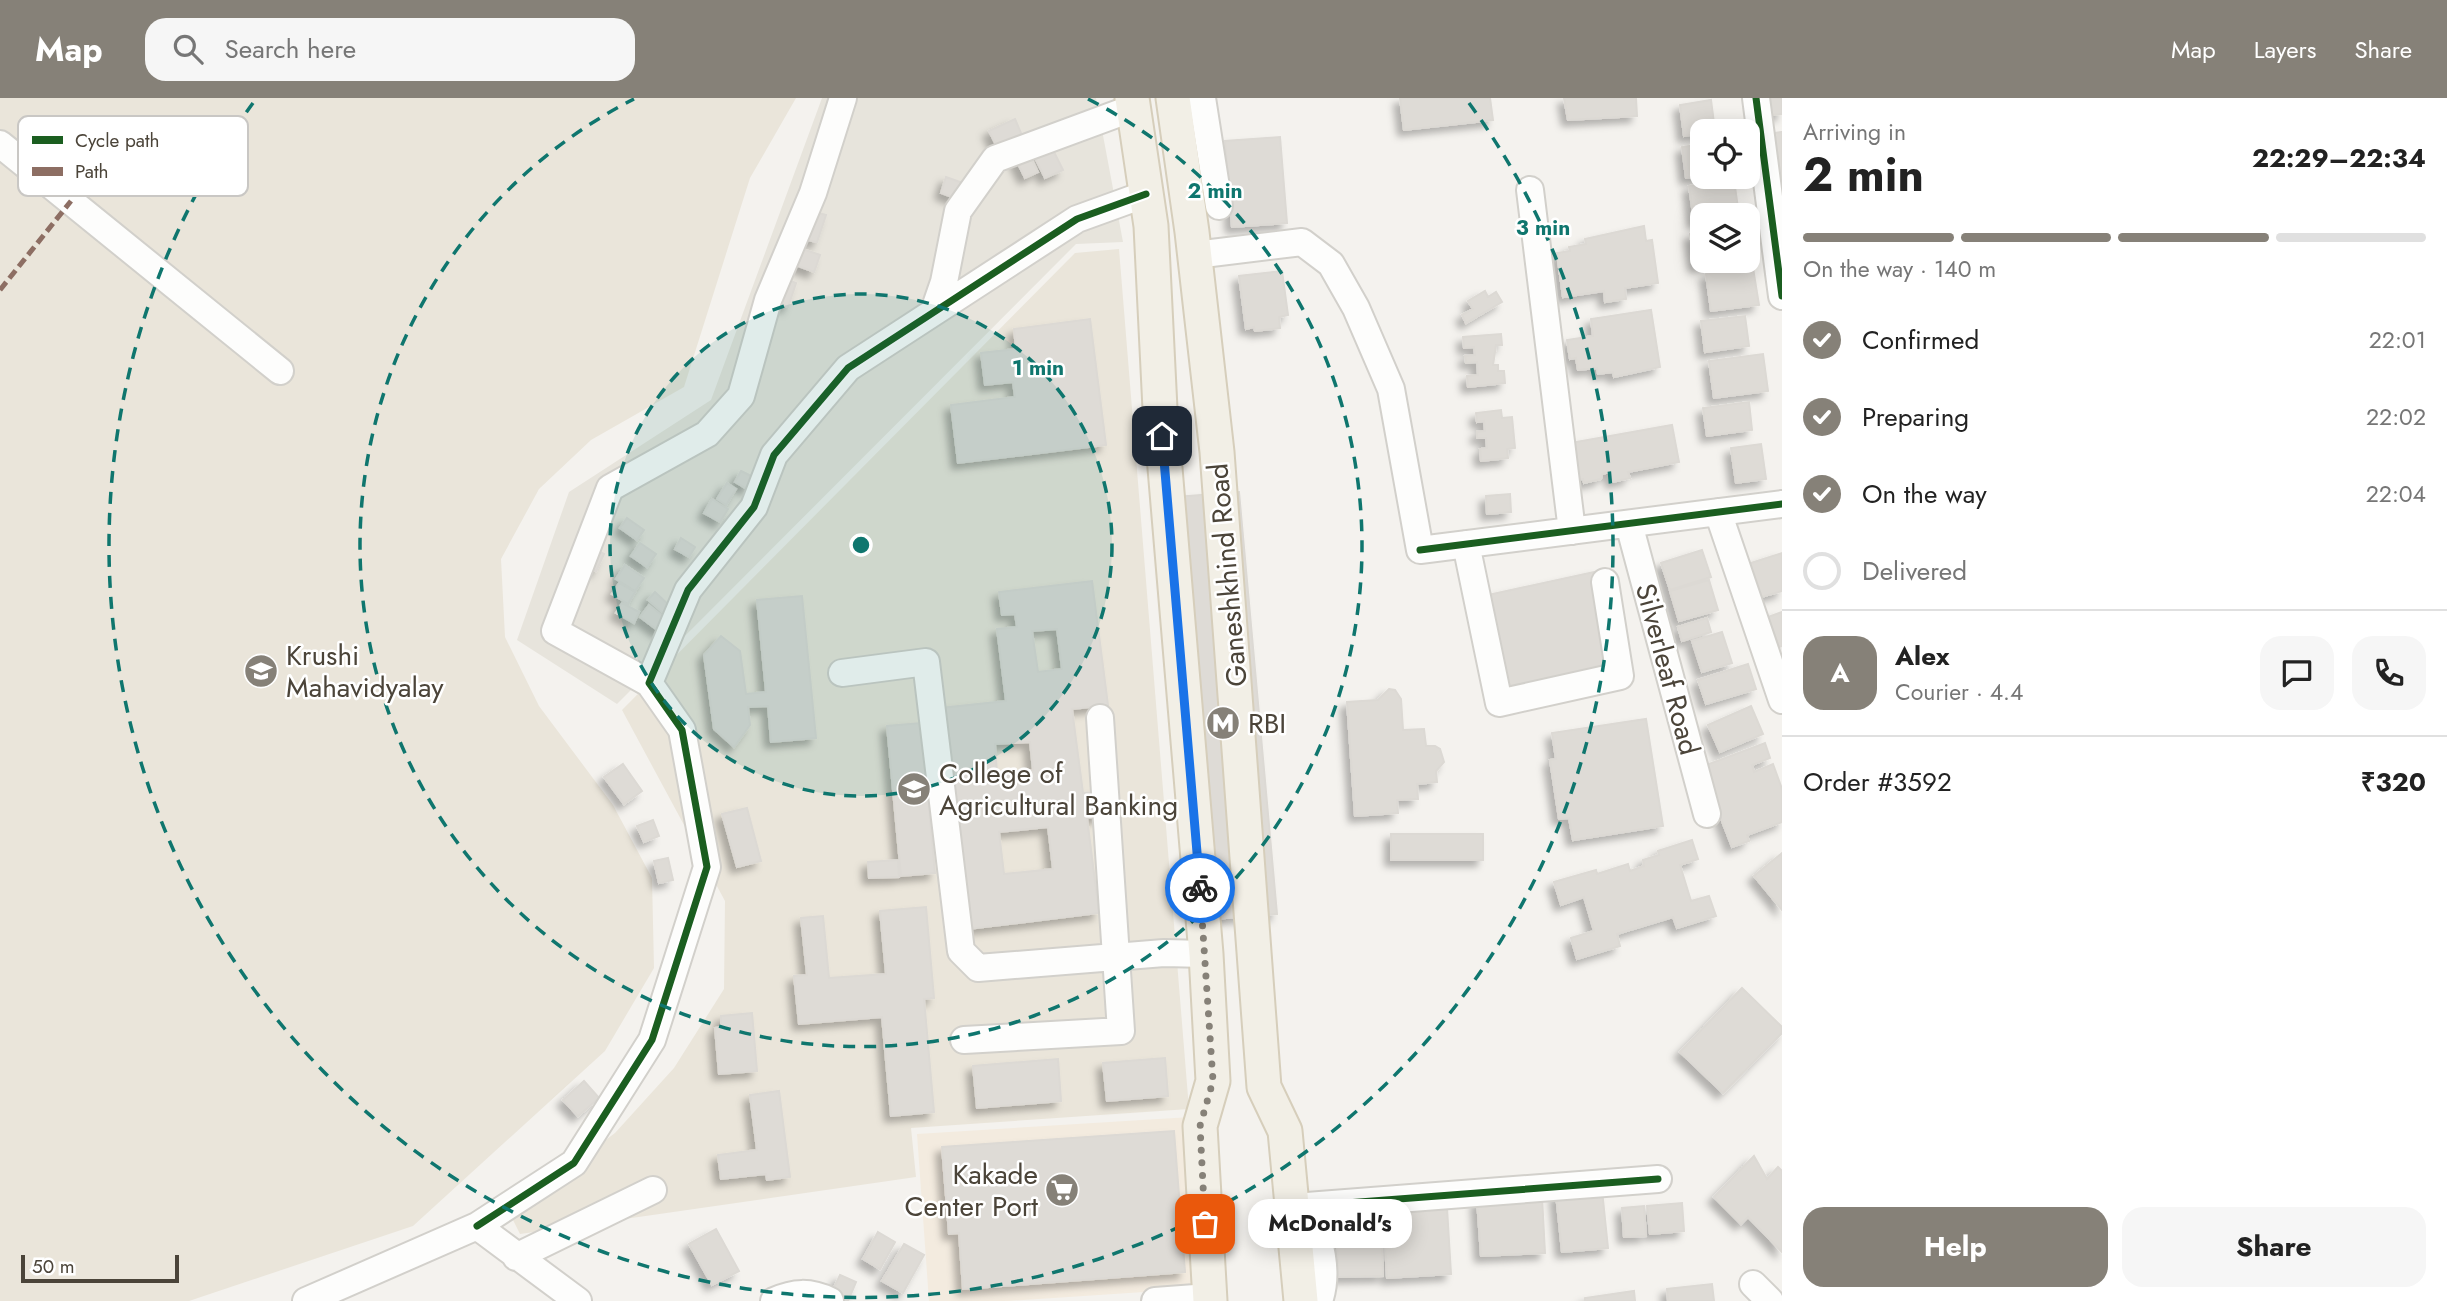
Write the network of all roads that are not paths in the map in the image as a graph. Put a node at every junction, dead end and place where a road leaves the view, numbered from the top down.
1 (843, 98) edge
2 (1172, 98) edge
3 (1202, 98) edge
4 (1756, 98) edge
5 (1133, 103) edge
6 (0, 144) edge
7 (18, 159) edge
8 (1530, 190) dead end
9 (64, 196) edge
10 (1148, 210) junction
11 (1205, 213) junction
12 (1195, 256) junction
13 (1782, 296) edge
14 (934, 311) junction
15 (280, 372) dead end
16 (1782, 504) edge
17 (1718, 512) junction
18 (1629, 524) junction
19 (1572, 531) junction
20 (1466, 544) junction
21 (1605, 582) dead end
22 (842, 673) dead end
23 (649, 683) junction
24 (1782, 700) edge
25 (1100, 718) dead end
26 (1707, 814) dead end
27 (1206, 954) junction
28 (1117, 958) junction
29 (964, 1040) dead end
30 (1213, 1081) junction
31 (1264, 1087) junction
32 (1658, 1179) dead end
33 (653, 1190) dead end
34 (1294, 1212) junction
35 (477, 1226) junction
36 (516, 1257) junction
37 (1204, 1300) edge
38 (306, 1301) edge
39 (578, 1301) edge
40 (774, 1301) edge
41 (830, 1301) edge
42 (1155, 1301) edge
43 (1282, 1301) edge
44 (1301, 1301) edge
45 (1308, 1301) edge

1 - 23 street
2 - 11 main road, Ganeshkhind Road
3 - 11 street
4 - 13 street
5 - 10 main road, Ganeshkhind Road
5 - 14 street
6 - 7 street
8 - 19 street
9 - 15 street
10 - 11 main road
10 - 14 street
10 - 27 main road, Ganeshkhind Road
11 - 12 main road, Ganeshkhind Road
12 - 20 street
12 - 31 main road, Ganeshkhind Road
14 - 23 street
16 - 17 street
17 - 18 street
17 - 24 street
18 - 19 street
18 - 26 street, Silverleaf Road
19 - 20 street
20 - 21 street
22 - 28 street
23 - 35 street
25 - 28 street
27 - 28 street
27 - 30 main road, Ganeshkhind Road
28 - 29 street
30 - 37 main road
30 - 37 main road, Ganeshkhind Road
31 - 34 main road, Ganeshkhind Road
31 - 43 main road
32 - 34 street
33 - 36 street
34 - 44 main road, Ganeshkhind Road
34 - 45 street
35 - 36 street
35 - 38 street
36 - 39 street
37 - 42 street
40 - 41 street

